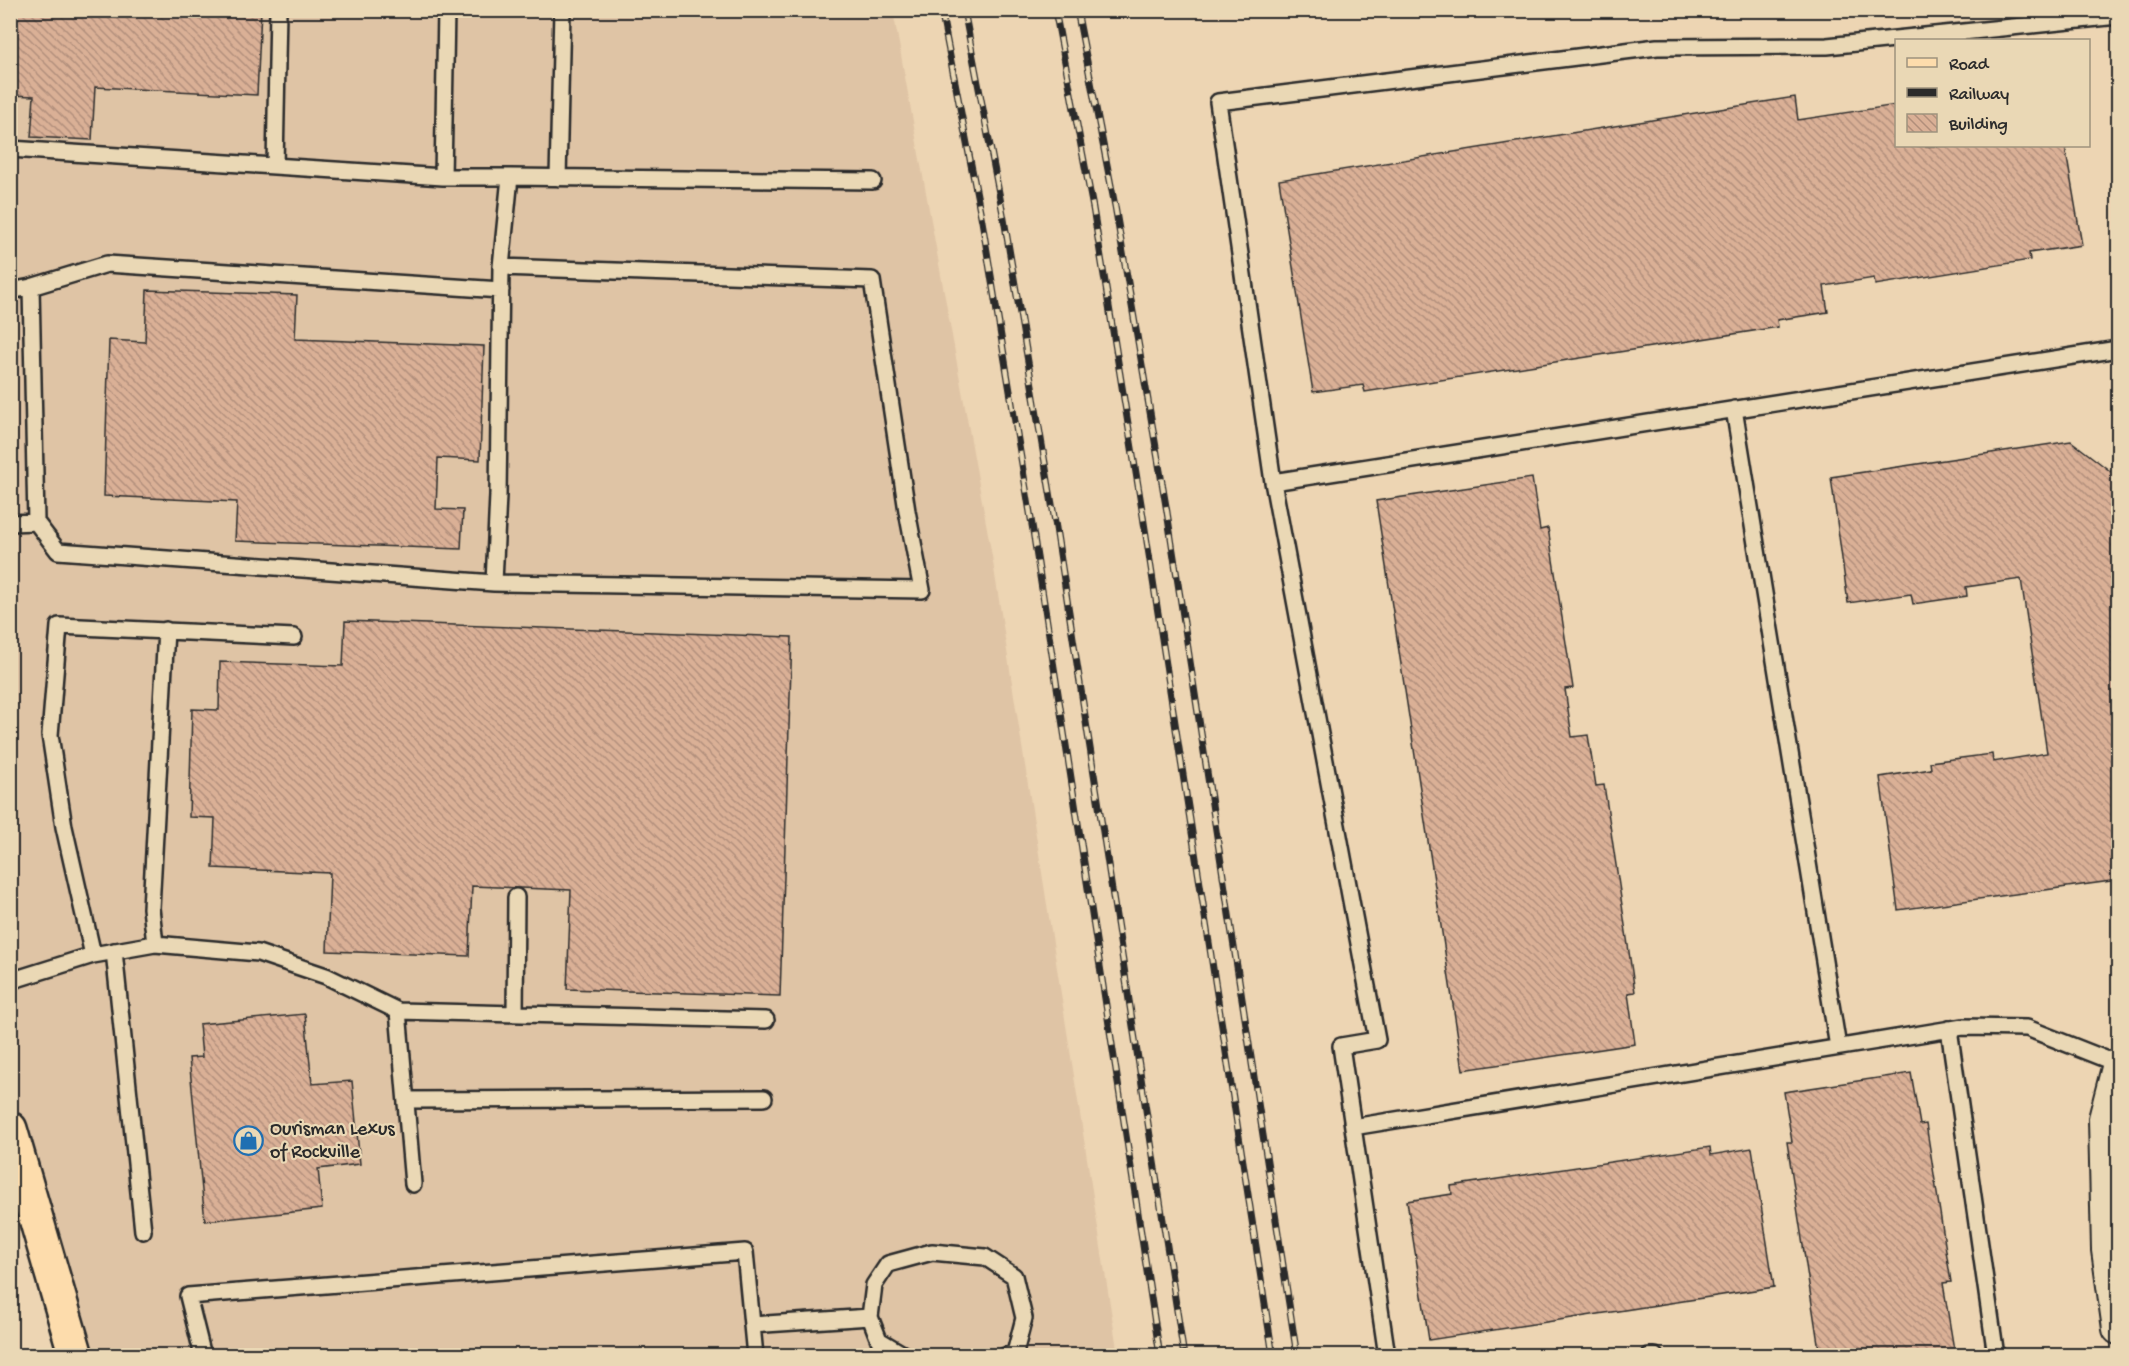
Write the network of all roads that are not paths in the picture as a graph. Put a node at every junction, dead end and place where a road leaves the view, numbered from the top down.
1 (278, 10) edge
2 (446, 10) edge
3 (562, 10) edge
4 (2118, 16) edge
5 (10, 149) edge
6 (275, 166) junction
7 (443, 177) junction
8 (510, 177) junction
9 (558, 177) junction
10 (873, 181) dead end
11 (501, 267) junction
12 (31, 287) junction
13 (501, 290) junction
14 (10, 291) edge
15 (2118, 350) edge
16 (1734, 409) junction
17 (1273, 482) junction
18 (36, 522) junction
19 (10, 523) edge
20 (494, 583) junction
21 (166, 630) junction
22 (294, 637) dead end
23 (516, 897) dead end
24 (155, 944) junction
25 (114, 951) junction
26 (93, 955) junction
27 (10, 981) edge
28 (399, 1011) junction
29 (514, 1014) junction
30 (766, 1020) dead end
31 (1949, 1029) junction
32 (1838, 1047) junction
33 (2118, 1064) edge
34 (764, 1098) dead end
35 (407, 1100) junction
36 (1353, 1127) junction
37 (10, 1130) edge
38 (413, 1184) dead end
39 (2112, 1206) edge
40 (143, 1231) dead end
41 (870, 1317) junction
42 (752, 1325) junction
43 (2118, 1329) edge
44 (76, 1356) edge
45 (203, 1356) edge
46 (755, 1356) edge
47 (906, 1356) edge
48 (1005, 1356) edge
49 (1387, 1356) edge
50 (1649, 1356) edge
51 (1655, 1356) edge
52 (1996, 1356) edge

1 - 6 lane
2 - 7 lane
3 - 9 lane
4 - 17 lane
5 - 6 lane
6 - 7 lane
7 - 8 lane
8 - 9 lane
8 - 11 lane
9 - 10 lane
11 - 13 lane
11 - 20 lane
12 - 13 lane
12 - 14 lane
12 - 18 lane
13 - 20 lane
15 - 16 lane
16 - 17 lane
16 - 32 lane
17 - 36 lane
18 - 19 lane
18 - 20 lane
21 - 22 lane
21 - 24 lane
21 - 26 lane
23 - 29 lane
24 - 25 lane
24 - 28 lane
25 - 26 lane
25 - 40 lane
26 - 27 lane
28 - 29 lane
28 - 35 lane
29 - 30 lane
31 - 32 lane
31 - 33 lane
31 - 52 lane
32 - 36 lane
33 - 39 street
34 - 35 lane
35 - 38 lane
36 - 49 lane
37 - 44 main road
39 - 43 street
41 - 42 lane
41 - 47 lane
41 - 48 lane
42 - 45 lane
42 - 46 lane
50 - 51 lane

